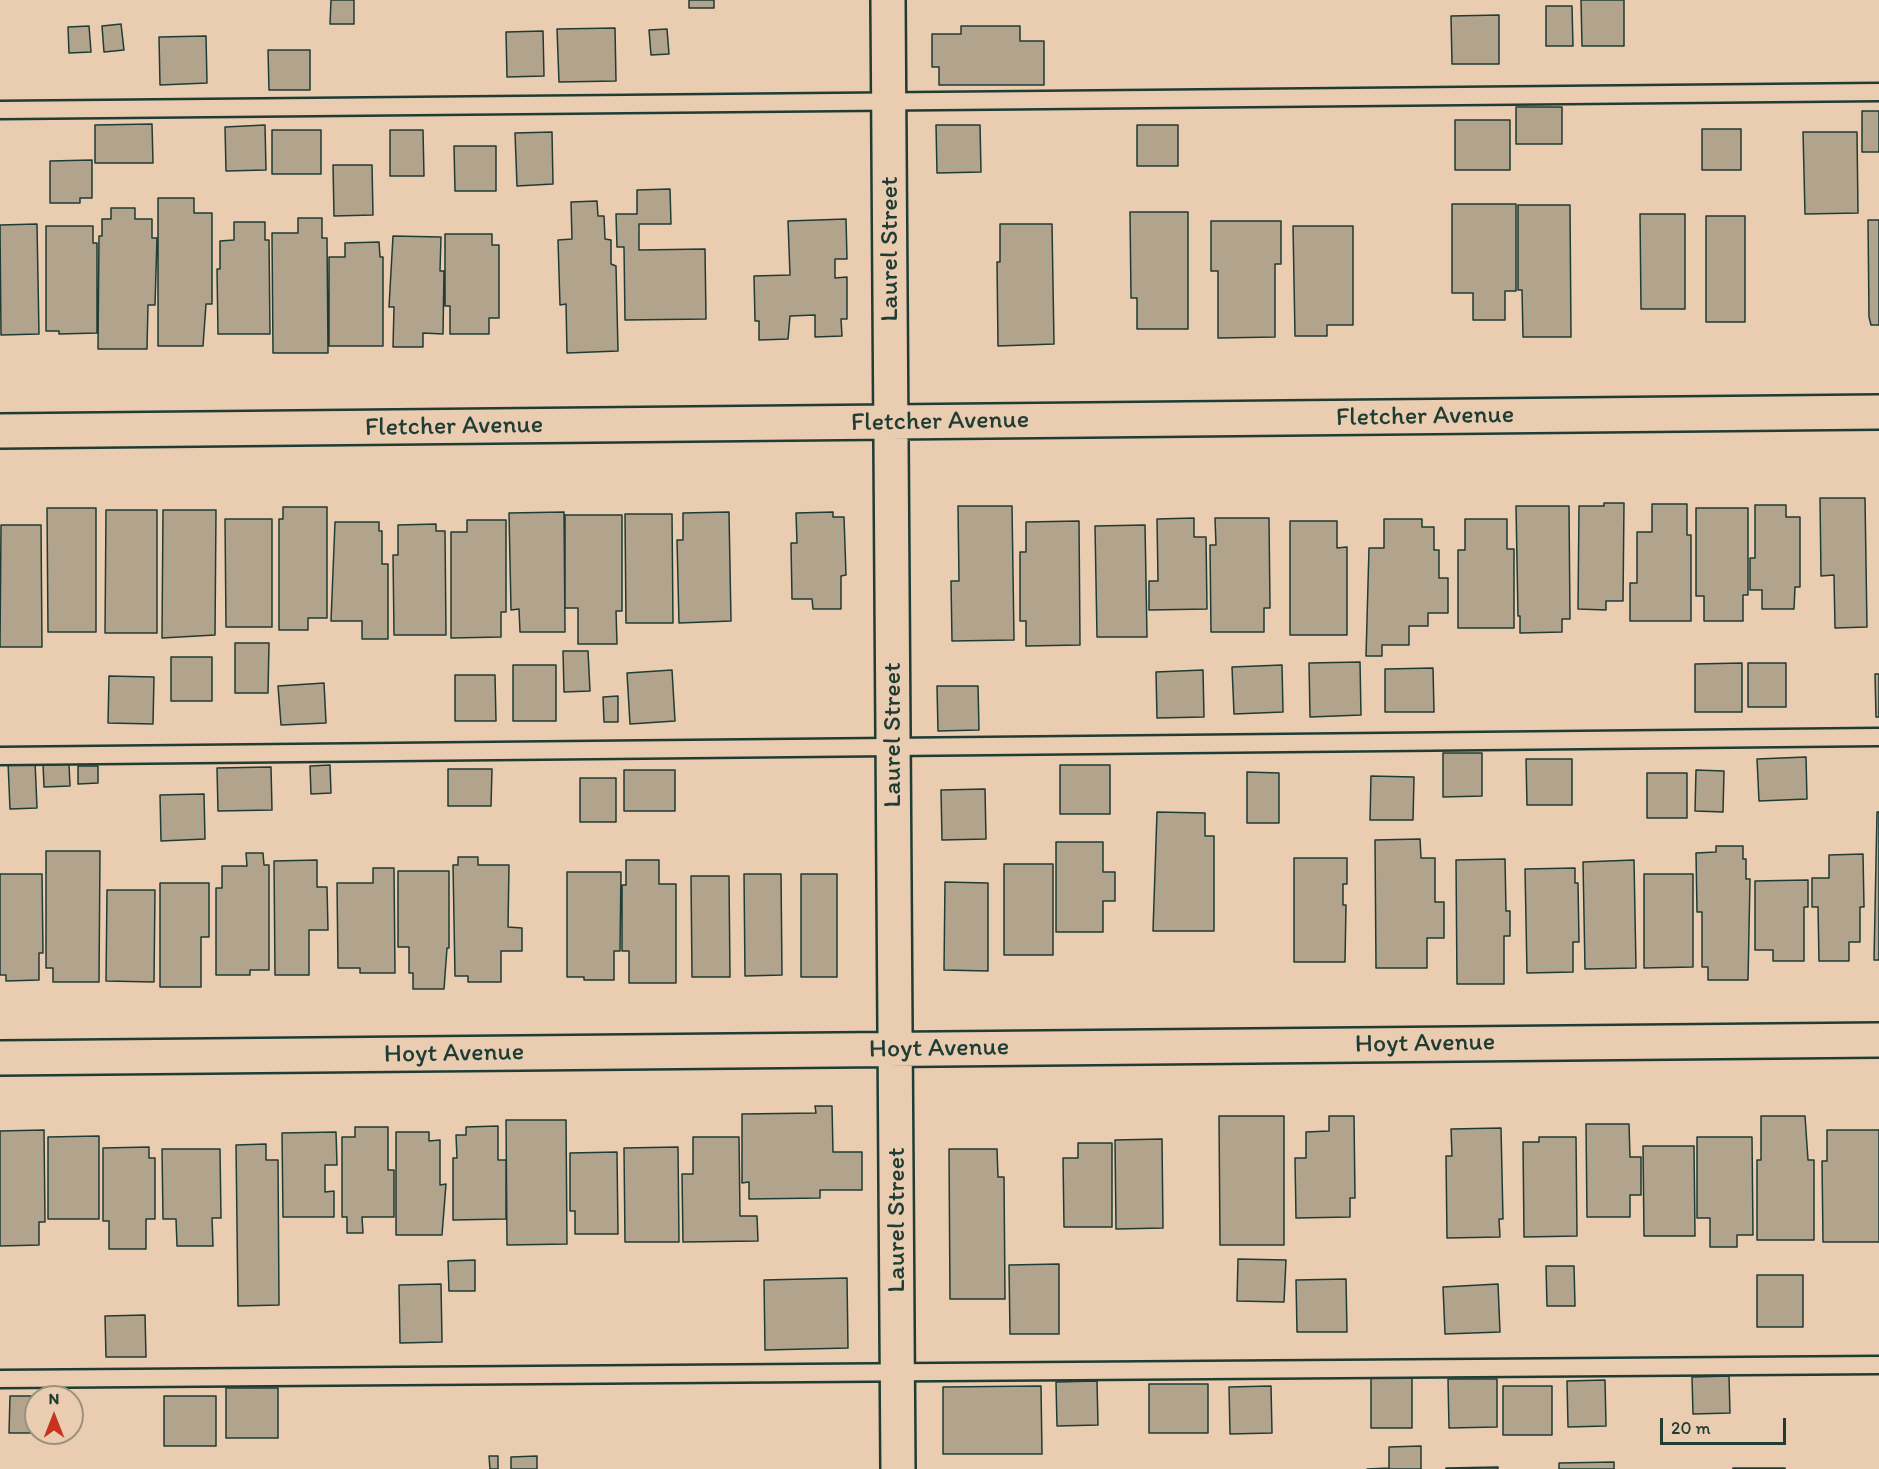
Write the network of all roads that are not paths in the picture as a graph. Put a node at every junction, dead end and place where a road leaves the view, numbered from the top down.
1 (888, 0) edge
2 (1879, 92) edge
3 (889, 102) junction
4 (0, 110) edge
5 (1879, 412) edge
6 (891, 422) junction
7 (0, 431) edge
8 (1879, 737) edge
9 (893, 747) junction
10 (0, 756) edge
11 (1879, 1040) edge
12 (895, 1050) junction
13 (0, 1058) edge
14 (1879, 1365) edge
15 (897, 1372) junction
16 (0, 1379) edge
17 (898, 1469) edge

1 - 3 street, Laurel Street
2 - 3 lane
3 - 4 lane
3 - 6 street, Laurel Street
5 - 6 street, Fletcher Avenue
6 - 7 street, Fletcher Avenue
6 - 9 street, Laurel Street
8 - 9 lane
9 - 10 lane
9 - 12 street, Laurel Street
11 - 12 street, Hoyt Avenue
12 - 13 street, Hoyt Avenue
12 - 15 street, Laurel Street
14 - 15 lane
15 - 16 lane
15 - 17 street, Laurel Street

